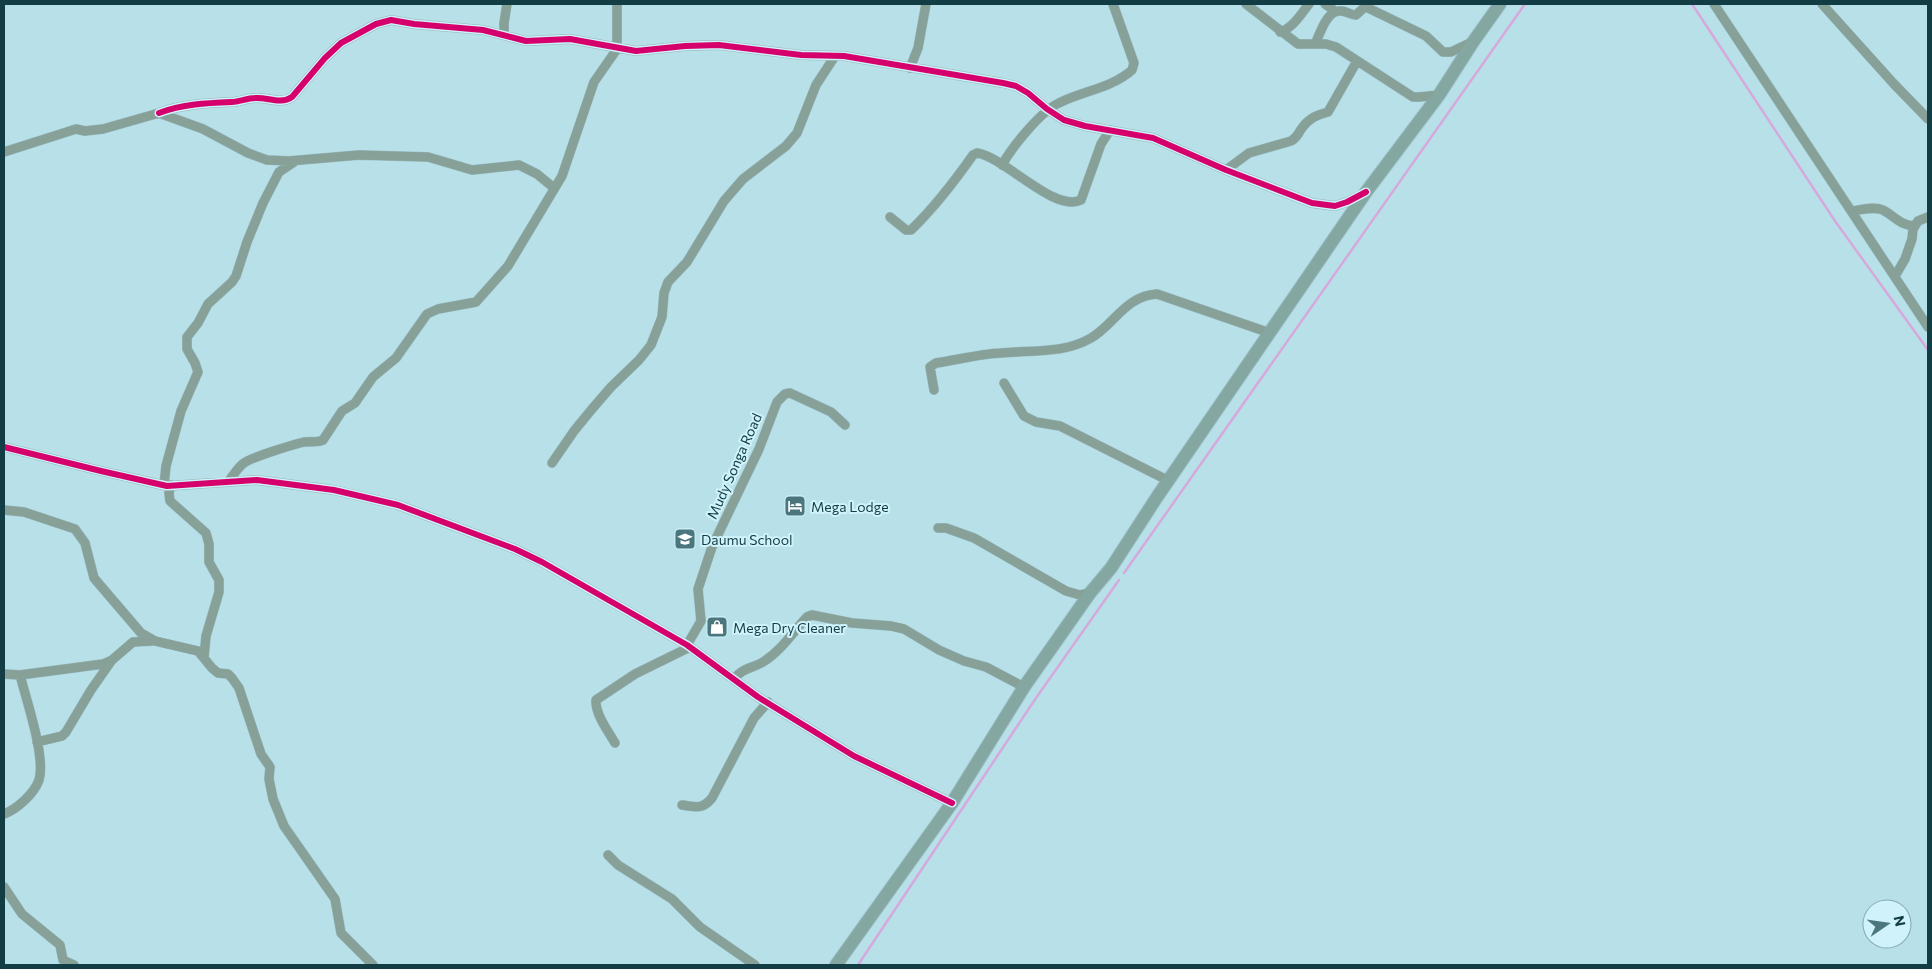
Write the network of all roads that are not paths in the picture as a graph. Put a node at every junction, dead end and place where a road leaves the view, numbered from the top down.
1 (507, 4) edge
2 (617, 4) edge
3 (926, 4) edge
4 (1113, 4) edge
5 (1246, 4) edge
6 (1308, 4) edge
7 (1325, 4) edge
8 (1500, 4) edge
9 (1714, 4) edge
10 (1822, 4) edge
11 (1367, 5) edge
12 (1335, 11) junction
13 (1280, 32) junction
14 (504, 35) junction
15 (1473, 42) junction
16 (1315, 44) junction
17 (918, 48) junction
18 (618, 49) junction
19 (835, 56) junction
20 (1357, 61) junction
21 (910, 68) junction
22 (923, 69) junction
23 (1439, 94) junction
24 (1046, 109) junction
25 (159, 113) junction
26 (1928, 119) edge
27 (1110, 130) junction
28 (4, 152) edge
29 (296, 160) junction
30 (1002, 165) junction
31 (1226, 170) junction
32 (554, 188) junction
33 (1366, 192) junction
34 (1852, 211) junction
35 (890, 217) dead end
36 (1928, 217) edge
37 (1915, 226) junction
38 (1894, 276) junction
39 (1928, 328) edge
40 (1270, 333) junction
41 (1004, 383) dead end
42 (934, 390) dead end
43 (845, 425) dead end
44 (4, 447) edge
45 (552, 463) dead end
46 (1169, 481) junction
47 (228, 482) junction
48 (167, 485) junction
49 (4, 510) edge
50 (938, 528) dead end
51 (1090, 593) junction
52 (155, 641) junction
53 (688, 646) junction
54 (204, 657) junction
55 (112, 660) junction
56 (4, 674) edge
57 (20, 674) junction
58 (734, 679) junction
59 (1024, 687) junction
60 (768, 702) junction
61 (37, 742) junction
62 (615, 743) dead end
63 (952, 803) junction
64 (682, 805) dead end
65 (4, 814) edge
66 (608, 855) dead end
67 (4, 887) edge
68 (74, 965) edge
69 (373, 965) edge
70 (756, 965) edge
71 (836, 965) edge

1 - 14 street
2 - 18 street
3 - 17 street
4 - 24 street
5 - 13 street
6 - 13 street
7 - 12 street
8 - 15 main road
9 - 34 street
10 - 26 street
11 - 12 street
11 - 15 street
12 - 16 street
13 - 16 street
14 - 18 street
14 - 25 street
15 - 23 main road
16 - 20 street
17 - 21 street
17 - 22 street
18 - 19 street
18 - 32 street
19 - 21 street
19 - 45 street
20 - 23 street
20 - 31 street
21 - 22 street
22 - 24 street
23 - 33 main road
24 - 27 street
24 - 30 street
25 - 28 street
25 - 29 street
27 - 30 street
27 - 31 street
29 - 32 street
29 - 48 street
30 - 35 street
31 - 33 street
32 - 47 street
33 - 40 main road
34 - 37 street
34 - 38 street
36 - 37 street
37 - 38 street
38 - 39 street
40 - 42 street
40 - 46 main road
41 - 46 street
43 - 53 street, Mudy Songa Road
44 - 48 street
46 - 51 main road
47 - 48 street
47 - 53 street
48 - 54 street
49 - 52 street
50 - 51 street
51 - 59 main road
52 - 54 street
52 - 55 street
53 - 58 street
53 - 62 street
54 - 69 street
55 - 57 street
55 - 61 street
56 - 57 street
57 - 61 street
58 - 59 street
58 - 60 street
59 - 63 main road
60 - 63 street
60 - 64 street
61 - 65 street
63 - 71 main road
66 - 70 street
67 - 68 street

